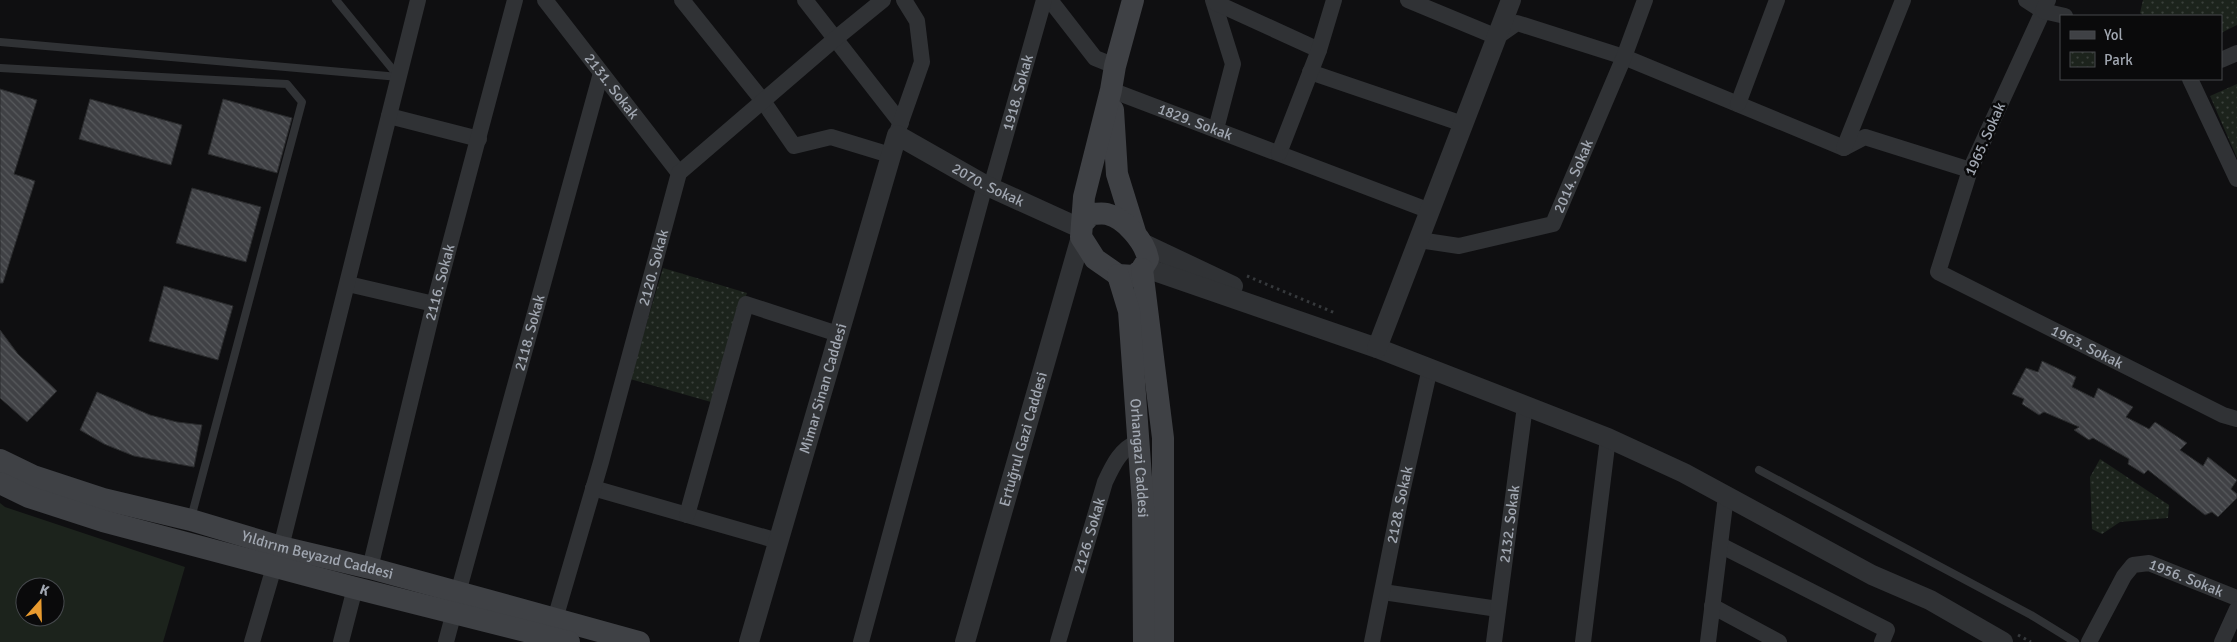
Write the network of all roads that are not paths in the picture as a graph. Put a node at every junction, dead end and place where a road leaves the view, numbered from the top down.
1 (336, 0) edge
2 (418, 0) edge
3 (516, 0) edge
4 (545, 0) edge
5 (682, 0) edge
6 (805, 0) edge
7 (883, 0) edge
8 (904, 0) edge
9 (1044, 0) edge
10 (1050, 0) edge
11 (1133, 0) edge
12 (1334, 0) edge
13 (1408, 0) edge
14 (1511, 0) edge
15 (1644, 0) edge
16 (1777, 0) edge
17 (1904, 0) edge
18 (2026, 0) edge
19 (1213, 1) edge
20 (2046, 5) edge
21 (2063, 15) edge
22 (1497, 37) junction
23 (835, 39) junction
24 (0, 42) edge
25 (1319, 50) junction
26 (2237, 53) edge
27 (1624, 57) junction
28 (2222, 60) edge
29 (1115, 66) junction
30 (0, 68) edge
31 (1310, 72) junction
32 (601, 73) junction
33 (399, 77) junction
34 (2190, 80) edge
35 (1111, 90) junction
36 (763, 101) junction
37 (1738, 104) junction
38 (389, 116) junction
39 (1463, 124) junction
40 (899, 129) junction
41 (1216, 130) junction
42 (480, 139) junction
43 (1844, 148) junction
44 (1279, 153) junction
45 (890, 155) junction
46 (1970, 170) junction
47 (679, 173) junction
48 (2237, 179) edge
49 (988, 186) junction
50 (1430, 211) junction
51 (1082, 229) junction
52 (1138, 239) junction
53 (1419, 240) junction
54 (1143, 268) junction
55 (1938, 272) joint
56 (1118, 275) junction
57 (348, 284) junction
58 (434, 304) junction
59 (838, 334) junction
60 (1377, 348) junction
61 (1430, 368) junction
62 (1525, 406) junction
63 (2237, 419) edge
64 (1608, 438) junction
65 (1139, 441) junction
66 (0, 460) edge
67 (1759, 470) dead end
68 (0, 483) edge
69 (593, 488) junction
70 (1726, 496) junction
71 (687, 515) junction
72 (190, 520) junction
73 (778, 541) junction
74 (1720, 545) junction
75 (278, 557) junction
76 (370, 568) junction
77 (1872, 575) junction
78 (355, 588) junction
79 (1383, 592) junction
80 (2237, 598) edge
81 (456, 602) junction
82 (1712, 606) junction
83 (1498, 608) junction
84 (2237, 609) edge
85 (555, 635) edge
86 (252, 642) edge
87 (341, 642) edge
88 (446, 642) edge
89 (639, 642) edge
90 (749, 642) edge
91 (861, 642) edge
92 (965, 642) edge
93 (1058, 642) edge
94 (1144, 642) edge
95 (1163, 642) edge
96 (1372, 642) edge
97 (1494, 642) edge
98 (1584, 642) edge
99 (1708, 642) edge
100 (1780, 642) edge
101 (1882, 642) edge
102 (1976, 642) edge
103 (2003, 642) edge
104 (2075, 642) edge
105 (2089, 642) edge
106 (2222, 642) edge

1 - 33 lane
2 - 33 street
3 - 42 street, 2116. Sokak
4 - 32 street, 2131. Sokak
5 - 36 street
6 - 23 street
7 - 23 street
8 - 40 street
9 - 49 street, 1918. Sokak
10 - 29 street
11 - 29 main road
12 - 25 street
13 - 22 street
14 - 22 street
15 - 27 street, 2014. Sokak
16 - 37 street
17 - 43 street
18 - 20 street
19 - 25 street
19 - 41 street
20 - 21 street
20 - 46 street, 1965. Sokak
22 - 27 street
22 - 39 street
23 - 36 street
23 - 40 street
24 - 33 lane
25 - 31 street
26 - 28 street
27 - 37 street
27 - 53 street, 2014. Sokak
29 - 35 main road
30 - 72 lane
31 - 39 street
31 - 44 street
32 - 47 street, 2131. Sokak
32 - 81 street, 2118. Sokak
33 - 38 street
34 - 48 street
35 - 41 street, 1829. Sokak
35 - 51 main road
35 - 52 main road
36 - 45 street
36 - 47 street
37 - 43 street
38 - 42 street
38 - 57 street
39 - 50 street
40 - 45 street, Mimar Sinan Caddesi
40 - 49 street, 2070. Sokak
41 - 44 street, 1829. Sokak
42 - 58 street, 2116. Sokak
43 - 46 street
44 - 50 street, 1829. Sokak
45 - 59 street, Mimar Sinan Caddesi
46 - 55 street, 1965. Sokak
47 - 69 street, 2120. Sokak
49 - 51 street, 2070. Sokak
49 - 91 street, 1918. Sokak
50 - 53 street
51 - 52 main road
51 - 56 main road
51 - 92 street, Ertuğrul Gazi Caddesi
52 - 54 main road
52 - 60 street
53 - 60 street
54 - 56 main road
54 - 60 street
54 - 95 main road
55 - 63 street, 1963. Sokak
56 - 65 main road, Orhangazi Caddesi
57 - 58 street
57 - 75 street
58 - 76 street, 2116. Sokak
59 - 71 street
59 - 73 street, Mimar Sinan Caddesi
60 - 61 street
61 - 62 street
61 - 79 street, 2128. Sokak
62 - 64 street
62 - 83 street, 2132. Sokak
64 - 70 street
64 - 98 street
65 - 93 street, 2126. Sokak
65 - 94 main road, Orhangazi Caddesi
66 - 72 main road, Yıldırım Beyazıd Caddesi
67 - 104 lane
68 - 75 main road, Yıldırım Beyazıd Caddesi
69 - 71 street
69 - 85 street, 2120. Sokak
70 - 74 street
70 - 77 street
71 - 73 street
72 - 75 main road, Yıldırım Beyazıd Caddesi
73 - 90 street, Mimar Sinan Caddesi
74 - 82 street
74 - 101 street
75 - 76 main road, Yıldırım Beyazıd Caddesi
75 - 78 main road, Yıldırım Beyazıd Caddesi
75 - 86 street
76 - 81 main road, Yıldırım Beyazıd Caddesi
77 - 102 street
77 - 103 street
78 - 81 main road, Yıldırım Beyazıd Caddesi
78 - 87 street
79 - 83 street
79 - 96 street, 2128. Sokak
80 - 105 street, 1956. Sokak
81 - 85 main road, Yıldırım Beyazıd Caddesi
81 - 88 street, 2118. Sokak
82 - 99 street
82 - 100 street
83 - 97 street, 2132. Sokak
84 - 106 street
85 - 89 main road, Yıldırım Beyazıd Caddesi

